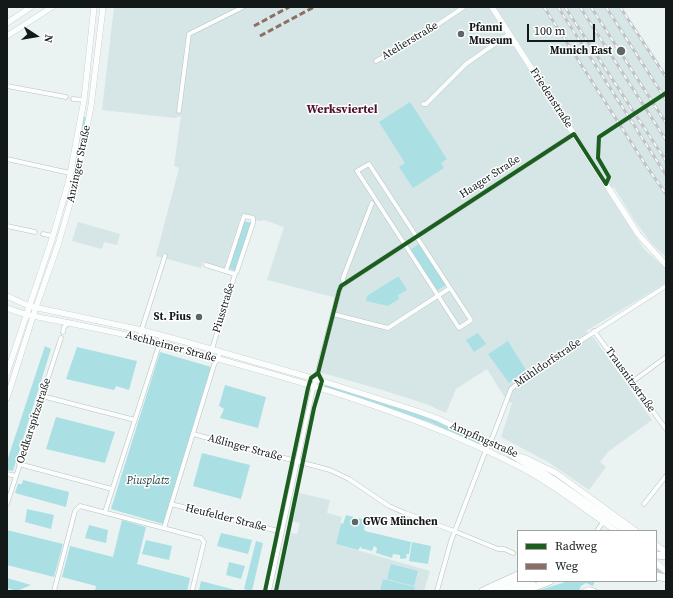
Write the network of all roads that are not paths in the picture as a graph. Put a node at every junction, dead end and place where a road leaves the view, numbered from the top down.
1 (31, 7) edge
2 (52, 7) edge
3 (94, 7) edge
4 (103, 7) edge
5 (243, 7) edge
6 (464, 7) edge
7 (492, 7) edge
8 (7, 23) edge
9 (509, 34) junction
10 (7, 36) edge
11 (376, 61) dead end
12 (7, 86) edge
13 (66, 97) dead end
14 (73, 99) dead end
15 (84, 100) junction
16 (423, 104) dead end
17 (179, 111) dead end
18 (574, 134) junction
19 (7, 159) edge
20 (70, 172) junction
21 (372, 203) dead end
22 (7, 226) edge
23 (35, 232) dead end
24 (42, 234) dead end
25 (53, 236) junction
26 (416, 237) junction
27 (405, 244) junction
28 (164, 256) dead end
29 (206, 265) dead end
30 (666, 265) edge
31 (226, 271) junction
32 (235, 274) junction
33 (344, 284) junction
34 (666, 286) edge
35 (450, 288) junction
36 (7, 296) edge
37 (438, 296) junction
38 (28, 306) junction
39 (7, 308) edge
40 (36, 308) junction
41 (26, 314) junction
42 (333, 314) junction
43 (34, 316) junction
44 (69, 323) junction
45 (141, 330) junction
46 (594, 331) junction
47 (63, 332) dead end
48 (162, 336) junction
49 (61, 338) dead end
50 (139, 338) junction
51 (160, 343) junction
52 (212, 350) junction
53 (221, 352) junction
54 (666, 357) edge
55 (218, 359) junction
56 (7, 373) edge
57 (316, 379) junction
58 (632, 382) junction
59 (313, 387) junction
60 (42, 396) junction
61 (7, 398) edge
62 (135, 420) junction
63 (666, 429) edge
64 (193, 434) junction
65 (490, 444) junction
66 (486, 451) junction
67 (511, 454) junction
68 (297, 462) junction
69 (19, 464) junction
70 (7, 474) edge
71 (16, 476) junction
72 (666, 476) edge
73 (112, 489) junction
74 (7, 504) edge
75 (171, 504) junction
76 (644, 504) dead end
77 (105, 512) junction
78 (603, 522) junction
79 (164, 528) junction
80 (598, 530) edge
81 (615, 530) edge
82 (626, 530) edge
83 (635, 530) edge
84 (454, 531) junction
85 (282, 532) junction
86 (657, 546) edge
87 (666, 552) edge
88 (513, 553) dead end
89 (657, 564) edge
90 (666, 571) edge
91 (517, 575) edge
92 (517, 580) edge
93 (530, 582) edge
94 (547, 582) edge
95 (586, 590) edge
96 (54, 591) edge
97 (192, 591) edge
98 (269, 591) edge
99 (437, 591) edge
100 (483, 591) edge
101 (494, 591) edge
102 (509, 591) edge
103 (524, 591) edge
104 (595, 591) edge

1 - 8 main road
2 - 10 main road
3 - 15 main road, Anzinger Straße
4 - 40 main road, Anzinger Straße
5 - 17 street
6 - 11 street, Atelierstraße
7 - 9 main road, Friedenstraße
9 - 16 street
9 - 18 main road, Friedenstraße
12 - 13 street
14 - 15 street
15 - 20 main road, Anzinger Straße
18 - 26 street, Haager Straße
18 - 30 main road, Friedenstraße
19 - 20 street
20 - 25 main road, Anzinger Straße
21 - 33 street
22 - 23 street
24 - 25 street
25 - 38 main road, Anzinger Straße
26 - 27 street, Haager Straße
26 - 27 street
26 - 35 street
27 - 33 street, Haager Straße
27 - 37 street
28 - 45 street
29 - 31 street, Piusstraße
31 - 32 street, Piusstraße
31 - 32 street
32 - 52 street, Piusstraße
33 - 42 street
34 - 46 street, Mühldorfstraße
35 - 37 street
35 - 37 street
36 - 38 main road, Aschheimer Straße
37 - 42 street
38 - 40 main road, Aschheimer Straße
38 - 41 main road, Anzinger Straße
39 - 41 main road, Aschheimer Straße
40 - 43 main road, Anzinger Straße
40 - 45 main road, Aschheimer Straße
41 - 43 main road, Aschheimer Straße
41 - 56 main road, Anzinger Straße
42 - 57 street
43 - 44 main road, Aschheimer Straße
43 - 61 main road, Anzinger Straße
44 - 47 street
44 - 50 main road, Aschheimer Straße
45 - 48 main road, Aschheimer Straße
45 - 50 street
46 - 58 street, Trausnitzstraße
46 - 65 street, Mühldorfstraße
48 - 51 street
48 - 52 main road, Aschheimer Straße
49 - 60 street, Oedkarspitzstraße
50 - 51 main road, Aschheimer Straße
51 - 55 main road, Aschheimer Straße
51 - 62 street
52 - 53 main road, Aschheimer Straße
53 - 55 street
53 - 57 main road, Aschheimer Straße
54 - 58 street
55 - 59 main road, Aschheimer Straße
55 - 64 street
57 - 59 street
57 - 65 main road, Ampfingstraße
58 - 63 street, Trausnitzstraße
59 - 66 main road, Ampfingstraße
59 - 68 street
60 - 62 street
60 - 69 street, Oedkarspitzstraße
62 - 73 street
64 - 68 street, Aßlinger Straße
64 - 75 street
65 - 66 street, Mühldorfstraße
65 - 67 main road, Ampfingstraße
66 - 78 main road, Ampfingstraße
66 - 84 street, Mühldorfstraße
67 - 82 highway
67 - 83 main road, Ampfingstraße
68 - 84 street, Aßlinger Straße
68 - 85 street
69 - 71 street, Oedkarspitzstraße
69 - 73 street
70 - 71 street
71 - 74 street, Oedkarspitzstraße
72 - 76 street
73 - 77 street
75 - 79 street
75 - 85 street, Heufelder Straße
77 - 79 street
77 - 96 street
78 - 80 street
78 - 81 main road, Ampfingstraße
79 - 97 street
84 - 88 street, Aßlinger Straße
84 - 99 street, Mühldorfstraße
85 - 98 street
86 - 87 main road
89 - 90 main road
91 - 100 highway
92 - 101 highway
93 - 102 highway
94 - 103 highway
95 - 104 street

